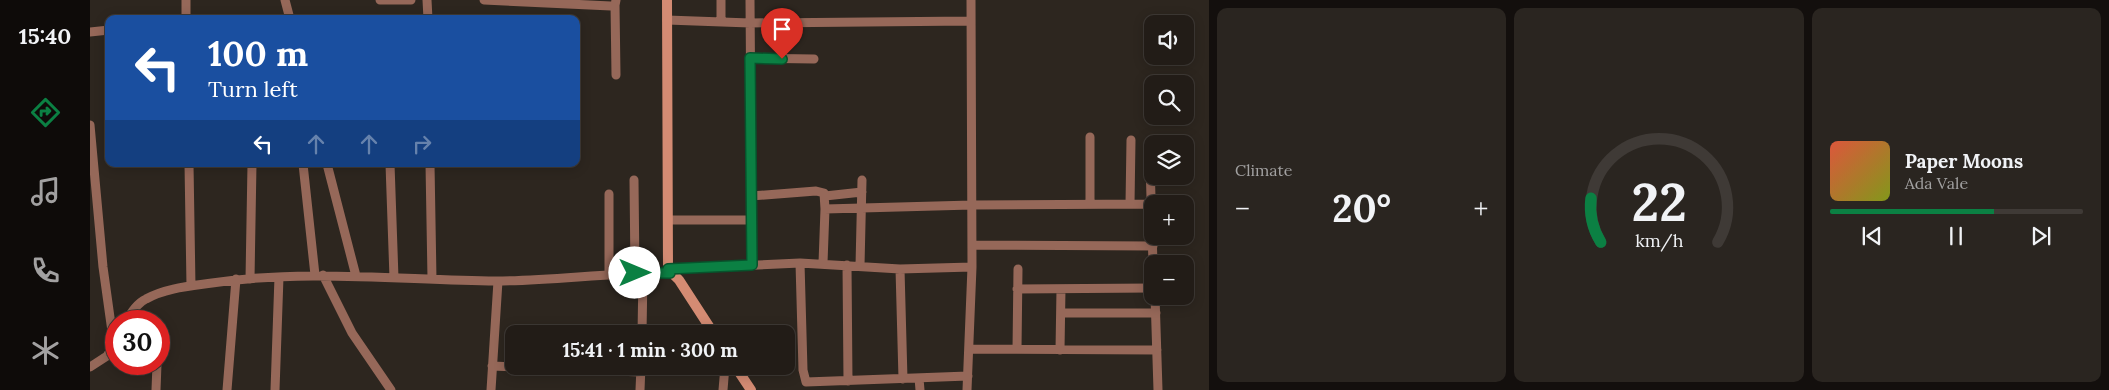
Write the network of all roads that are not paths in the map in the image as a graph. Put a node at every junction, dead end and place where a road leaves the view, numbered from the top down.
1 (186, 0) edge
2 (285, 0) edge
3 (380, 0) edge
4 (411, 0) edge
5 (427, 0) edge
6 (484, 0) edge
7 (667, 0) edge
8 (722, 0) edge
9 (750, 0) edge
10 (971, 0) edge
11 (569, 2) edge
12 (616, 3) edge
13 (186, 15) edge
14 (289, 15) edge
15 (428, 15) edge
16 (667, 20) junction
17 (971, 21) junction
18 (721, 22) junction
19 (750, 22) junction
20 (105, 30) edge
21 (90, 32) edge
22 (750, 58) junction
23 (814, 59) dead end
24 (616, 75) dead end
25 (90, 126) edge
26 (1090, 137) dead end
27 (1131, 140) dead end
28 (189, 167) edge
29 (252, 167) edge
30 (303, 167) edge
31 (328, 167) edge
32 (390, 167) edge
33 (430, 167) edge
34 (634, 180) dead end
35 (862, 180) dead end
36 (862, 192) junction
37 (609, 194) dead end
38 (751, 196) junction
39 (825, 196) junction
40 (1090, 204) junction
41 (1130, 204) junction
42 (1144, 204) edge
43 (972, 205) junction
44 (825, 208) junction
45 (862, 208) junction
46 (668, 220) junction
47 (752, 220) junction
48 (972, 245) junction
49 (1153, 246) joint
50 (1153, 255) edge
51 (800, 263) junction
52 (823, 263) junction
53 (752, 265) junction
54 (847, 265) junction
55 (860, 266) junction
56 (972, 266) junction
57 (900, 269) junction
58 (1018, 269) dead end
59 (669, 271) junction
60 (639, 273) junction
61 (609, 274) junction
62 (319, 275) junction
63 (356, 276) junction
64 (279, 277) junction
65 (394, 278) junction
66 (236, 279) junction
67 (250, 279) junction
68 (432, 279) junction
69 (498, 281) junction
70 (191, 286) junction
71 (1144, 288) edge
72 (1017, 289) junction
73 (1061, 289) junction
74 (1156, 305) edge
75 (110, 310) edge
76 (134, 310) edge
77 (1061, 313) junction
78 (1156, 314) junction
79 (642, 325) edge
80 (708, 325) edge
81 (969, 349) junction
82 (1017, 349) junction
83 (1060, 350) junction
84 (1157, 350) junction
85 (105, 357) edge
86 (492, 366) junction
87 (505, 366) edge
88 (90, 367) edge
89 (157, 375) edge
90 (641, 375) edge
91 (725, 375) edge
92 (741, 375) edge
93 (968, 376) junction
94 (920, 378) junction
95 (903, 379) junction
96 (874, 380) junction
97 (848, 381) junction
98 (830, 386) edge
99 (156, 390) edge
100 (227, 390) edge
101 (275, 390) edge
102 (391, 390) edge
103 (491, 390) edge
104 (640, 390) edge
105 (723, 390) edge
106 (750, 390) edge
107 (874, 390) edge
108 (920, 390) edge
109 (967, 390) edge
110 (1158, 390) edge

1 - 13 street
2 - 14 street
3 - 4 street
5 - 15 street
6 - 11 street
7 - 16 street
8 - 18 street
9 - 19 street
10 - 17 street
11 - 12 street
12 - 24 street
16 - 18 street
16 - 46 street
17 - 19 street
17 - 43 street
18 - 19 street
19 - 22 street
20 - 21 street
22 - 23 street
22 - 38 street
25 - 75 street
26 - 40 street
27 - 41 street
28 - 70 street
29 - 67 street
30 - 62 street
31 - 63 street
32 - 65 street
33 - 68 street
34 - 60 street
35 - 36 street
36 - 39 street
36 - 45 street
37 - 61 street
38 - 39 street
38 - 47 street
39 - 44 street
40 - 41 street
40 - 43 street
41 - 42 street
43 - 45 street
43 - 48 street
44 - 45 street
44 - 52 street
45 - 55 street
46 - 47 street
46 - 59 street
47 - 53 street
48 - 49 street
48 - 56 street
49 - 50 street
51 - 52 street
51 - 53 street
51 - 98 street
52 - 54 street
53 - 59 street
54 - 55 street
54 - 97 street
55 - 57 street
56 - 57 street
56 - 81 street
57 - 95 street
58 - 72 street
59 - 60 street
59 - 80 street
60 - 61 street
60 - 79 street
61 - 69 street
62 - 63 street
62 - 64 street
62 - 102 street
63 - 65 street
64 - 67 street
64 - 101 street
65 - 68 street
66 - 67 street
66 - 70 street
66 - 100 street
68 - 69 street
69 - 86 street
70 - 76 street
71 - 73 street
72 - 73 street
72 - 82 street
73 - 77 street
74 - 78 street
77 - 78 street
77 - 83 street
78 - 84 street
81 - 82 street
81 - 93 street
82 - 83 street
83 - 84 street
84 - 110 street
85 - 88 street
86 - 87 street
86 - 103 street
89 - 99 street
90 - 104 street
91 - 105 street
92 - 106 street
93 - 94 street
93 - 109 street
94 - 95 street
94 - 108 street
95 - 96 street
96 - 97 street
96 - 107 street
97 - 98 street

